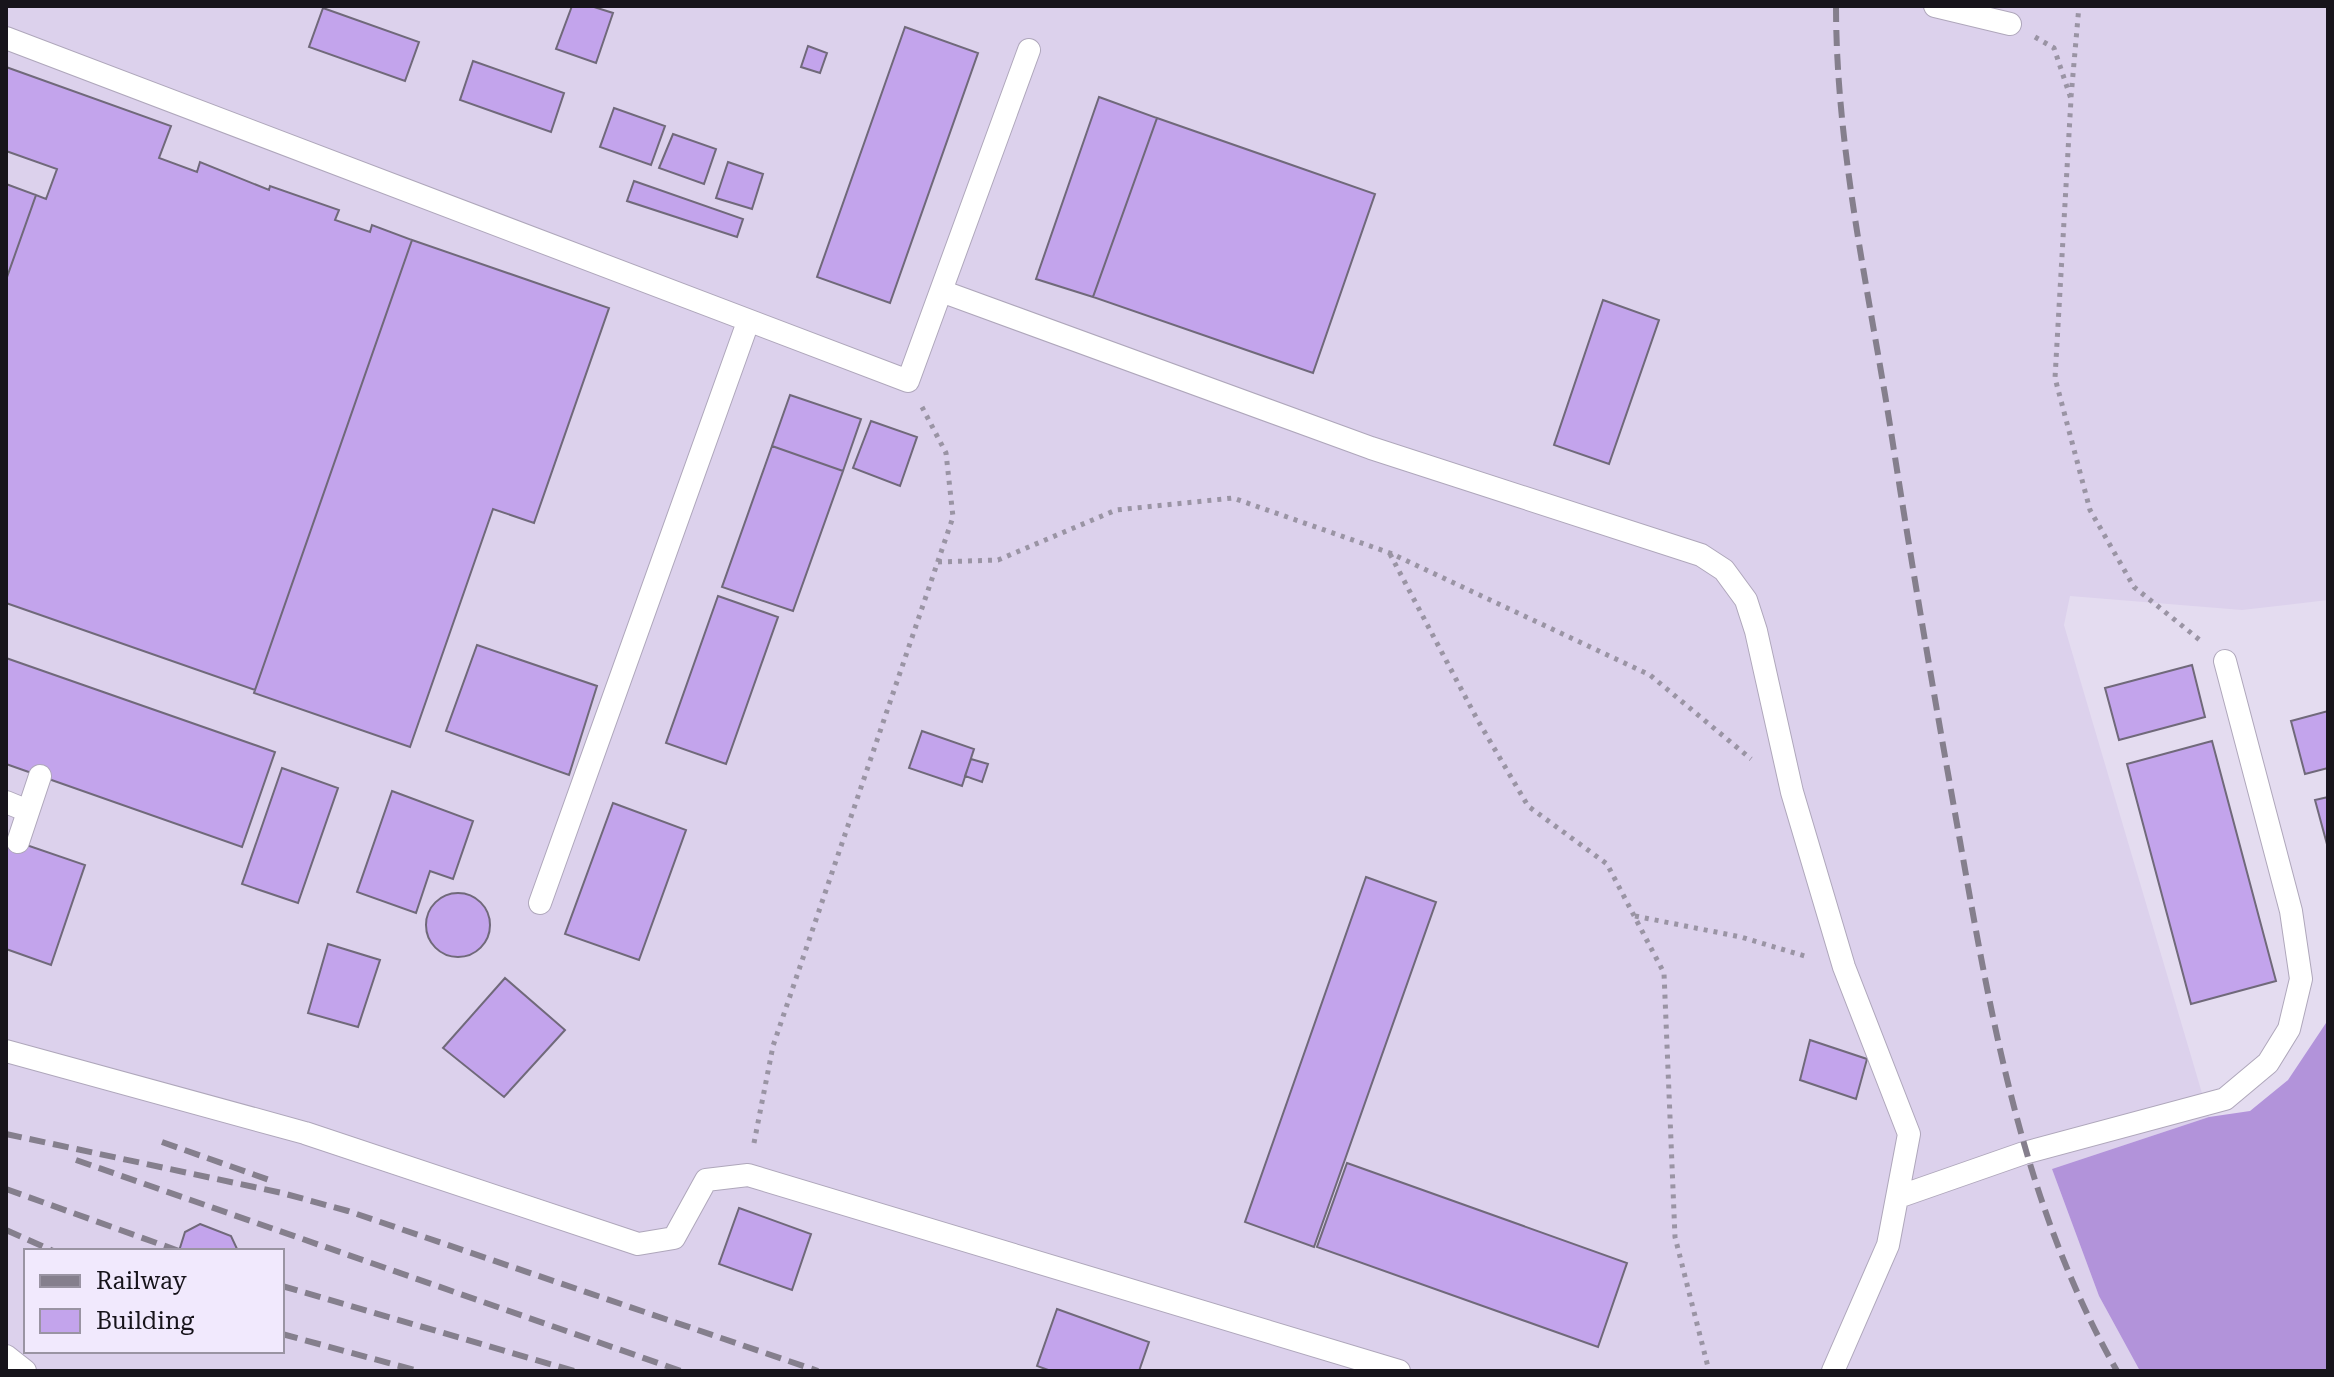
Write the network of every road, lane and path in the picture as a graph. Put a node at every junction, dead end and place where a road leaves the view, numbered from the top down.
1 (1935, 6) edge
2 (2079, 6) edge
3 (2010, 24) joint
4 (6, 38) edge
5 (1029, 50) dead end
6 (2071, 99) junction
7 (941, 291) junction
8 (748, 322) junction
9 (908, 381) junction
10 (1390, 553) junction
11 (938, 562) junction
12 (2225, 661) joint
13 (40, 776) dead end
14 (1792, 792) junction
15 (6, 802) edge
16 (28, 811) junction
17 (18, 842) dead end
18 (540, 903) dead end
19 (1634, 916) junction
20 (1844, 967) junction
21 (6, 1051) edge
22 (748, 1175) junction
23 (1898, 1197) junction
24 (6, 1356) edge
25 (25, 1371) edge
26 (1399, 1371) edge
27 (1709, 1371) edge
28 (1833, 1371) edge

1 - 3 lane
2 - 6 path
3 - 6 path
4 - 8 lane
5 - 7 lane
6 - 12 path
7 - 9 lane
7 - 14 lane
8 - 9 lane
8 - 18 lane
9 - 11 path
10 - 11 path
10 - 14 path
10 - 19 path
11 - 22 path
12 - 23 lane
13 - 16 lane
14 - 20 lane
15 - 16 lane
16 - 17 lane
19 - 20 path
19 - 27 path
20 - 23 lane
21 - 22 lane
22 - 26 lane
23 - 28 lane
24 - 25 lane

